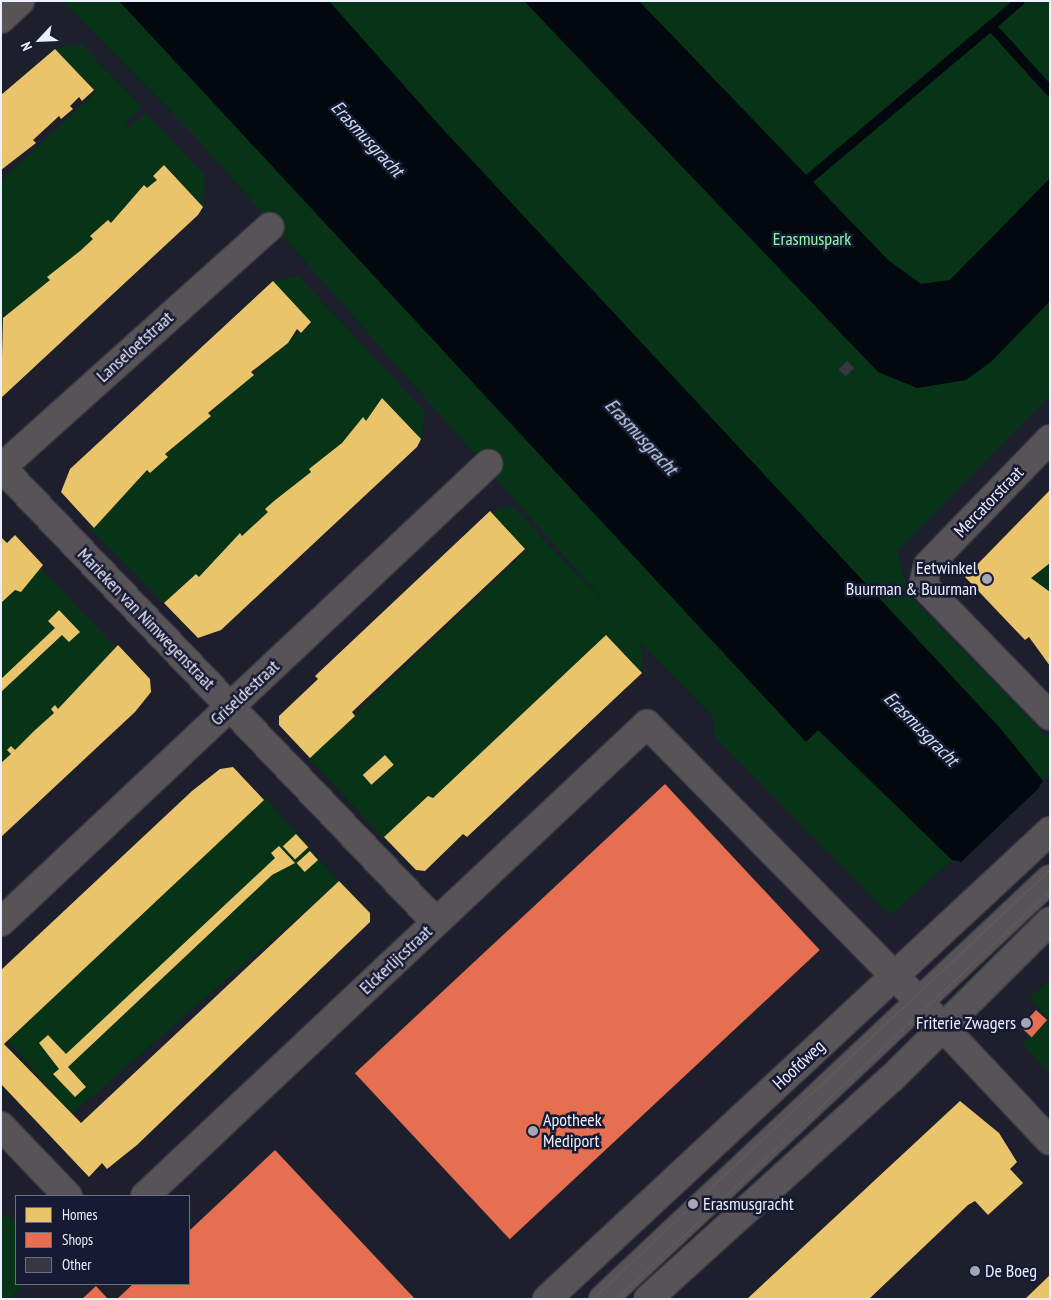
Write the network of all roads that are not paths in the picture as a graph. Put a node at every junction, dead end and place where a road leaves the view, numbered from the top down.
1 (20, 1) edge
2 (1, 19) edge
3 (270, 226) dead end
4 (1050, 438) edge
5 (488, 464) dead end
6 (1, 468) edge
7 (230, 707) junction
8 (1050, 716) edge
9 (1050, 831) edge
10 (1050, 879) edge
11 (1, 922) edge
12 (436, 922) junction
13 (1040, 930) edge
14 (887, 968) junction
15 (918, 1002) junction
16 (942, 1029) junction
17 (1, 1126) edge
18 (1050, 1141) edge
19 (67, 1195) edge
20 (146, 1195) edge
21 (547, 1299) edge
22 (603, 1299) edge
23 (648, 1299) edge

1 - 2 street
3 - 6 street, Lanseloetstraat
4 - 8 street, Mercatorstraat
5 - 7 street, Griseldestraat
6 - 7 street, Marieken van Nimwegenstraat
7 - 11 street, Griseldestraat
7 - 12 street, Marieken van Nimwegenstraat
9 - 14 street, Hoofdweg
10 - 15 street, Hoofdweg
12 - 14 street, Elckerlijcstraat
12 - 20 street, Elckerlijcstraat
13 - 16 street
14 - 15 street
14 - 21 street, Hoofdweg
15 - 16 street
15 - 22 street, Hoofdweg
16 - 18 street
16 - 23 street
17 - 19 street

